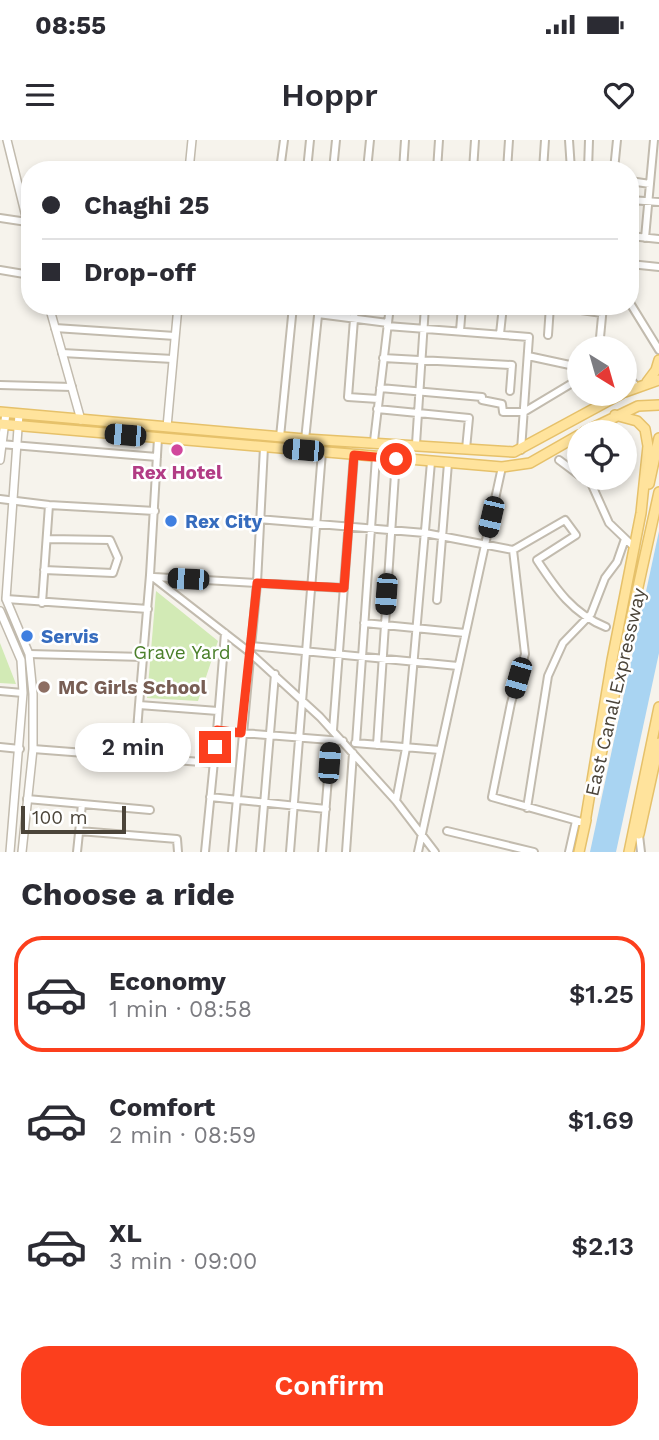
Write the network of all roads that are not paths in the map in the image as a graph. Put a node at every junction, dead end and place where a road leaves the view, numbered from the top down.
1 (7, 140) edge
2 (192, 140) edge
3 (284, 140) edge
4 (310, 140) edge
5 (335, 140) edge
6 (370, 140) edge
7 (405, 140) edge
8 (439, 140) edge
9 (475, 140) edge
10 (509, 140) edge
11 (545, 140) edge
12 (569, 140) edge
13 (589, 140) edge
14 (617, 140) edge
15 (654, 140) edge
16 (190, 161) edge
17 (281, 161) edge
18 (308, 161) edge
19 (333, 161) edge
20 (368, 161) edge
21 (404, 161) edge
22 (437, 161) edge
23 (474, 161) edge
24 (508, 161) edge
25 (544, 161) edge
26 (570, 161) edge
27 (588, 161) edge
28 (615, 161) edge
29 (639, 182) edge
30 (650, 184) junction
31 (21, 197) edge
32 (639, 201) edge
33 (648, 202) junction
34 (659, 202) edge
35 (0, 218) edge
36 (21, 221) edge
37 (639, 237) edge
38 (645, 238) junction
39 (659, 239) edge
40 (639, 265) edge
41 (659, 267) edge
42 (0, 270) edge
43 (21, 274) edge
44 (51, 315) edge
45 (177, 315) edge
46 (292, 315) edge
47 (317, 315) edge
48 (340, 315) edge
49 (354, 315) edge
50 (388, 315) edge
51 (425, 315) edge
52 (461, 315) edge
53 (502, 315) edge
54 (551, 315) edge
55 (602, 315) edge
56 (638, 315) edge
57 (354, 318) junction
58 (387, 324) junction
59 (55, 328) junction
60 (424, 328) junction
61 (460, 331) junction
62 (500, 334) junction
63 (548, 335) dead end
64 (175, 336) junction
65 (600, 336) edge
66 (659, 349) edge
67 (62, 353) junction
68 (528, 356) junction
69 (383, 358) junction
70 (173, 359) junction
71 (421, 360) junction
72 (659, 360) edge
73 (567, 364) edge
74 (659, 380) edge
75 (637, 382) edge
76 (0, 384) edge
77 (641, 385) junction
78 (567, 386) edge
79 (72, 387) junction
80 (637, 387) edge
81 (380, 388) junction
82 (510, 391) dead end
83 (419, 392) junction
84 (378, 399) junction
85 (659, 405) edge
86 (600, 406) edge
87 (377, 409) junction
88 (3, 412) edge
89 (524, 412) junction
90 (418, 413) junction
91 (19, 414) junction
92 (615, 415) junction
93 (81, 420) junction
94 (606, 420) edge
95 (3, 424) edge
96 (18, 426) junction
97 (167, 427) junction
98 (550, 434) junction
99 (280, 437) junction
100 (159, 438) junction
101 (659, 438) edge
102 (305, 439) junction
103 (374, 441) junction
104 (567, 442) edge
105 (1, 444) edge
106 (416, 444) junction
107 (15, 445) junction
108 (264, 447) junction
109 (558, 447) junction
110 (466, 449) junction
111 (521, 450) junction
112 (322, 452) junction
113 (354, 455) junction
114 (158, 457) junction
115 (376, 457) junction
116 (396, 459) junction
117 (0, 460) edge
118 (559, 460) dead end
119 (431, 462) junction
120 (448, 463) junction
121 (567, 466) edge
122 (502, 467) junction
123 (594, 490) edge
124 (659, 492) edge
125 (0, 499) edge
126 (12, 500) junction
127 (49, 505) junction
128 (155, 511) junction
129 (641, 513) junction
130 (258, 519) junction
131 (316, 524) junction
132 (349, 527) junction
133 (371, 529) junction
134 (391, 531) junction
135 (425, 533) junction
136 (443, 536) junction
137 (48, 539) junction
138 (625, 539) junction
139 (485, 542) junction
140 (635, 548) junction
141 (513, 550) junction
142 (44, 570) junction
143 (152, 576) junction
144 (257, 583) junction
145 (311, 586) junction
146 (344, 588) junction
147 (6, 599) junction
148 (437, 600) dead end
149 (42, 603) junction
150 (148, 610) junction
151 (0, 611) edge
152 (586, 619) junction
153 (364, 623) junction
154 (384, 625) junction
155 (606, 627) dead end
156 (416, 628) junction
157 (225, 633) junction
158 (465, 633) junction
159 (250, 648) junction
160 (307, 652) junction
161 (29, 654) junction
162 (339, 654) junction
163 (144, 657) junction
164 (361, 657) junction
165 (381, 659) junction
166 (413, 662) junction
167 (458, 666) junction
168 (275, 674) junction
169 (0, 691) edge
170 (23, 692) junction
171 (303, 700) junction
172 (139, 705) junction
173 (659, 707) edge
174 (218, 711) junction
175 (217, 730) junction
176 (333, 730) junction
177 (241, 733) junction
178 (270, 734) junction
179 (300, 739) junction
180 (331, 741) junction
181 (343, 741) junction
182 (356, 743) junction
183 (659, 743) edge
184 (377, 745) junction
185 (0, 747) edge
186 (406, 748) junction
187 (20, 749) junction
188 (33, 750) junction
189 (351, 750) junction
190 (440, 750) junction
191 (135, 756) junction
192 (214, 763) junction
193 (210, 797) junction
194 (27, 799) junction
195 (236, 799) junction
196 (264, 801) junction
197 (396, 801) junction
198 (82, 804) junction
199 (294, 805) junction
200 (527, 808) junction
201 (326, 809) junction
202 (150, 810) dead end
203 (581, 822) junction
204 (79, 831) junction
205 (447, 831) dead end
206 (421, 835) junction
207 (639, 835) junction
208 (10, 852) edge
209 (22, 852) edge
210 (77, 852) edge
211 (178, 852) edge
212 (205, 852) edge
213 (232, 852) edge
214 (260, 852) edge
215 (290, 852) edge
216 (322, 852) edge
217 (346, 852) edge
218 (418, 852) edge
219 (435, 852) edge
220 (534, 852) edge
221 (569, 852) edge
222 (579, 852) edge
223 (632, 852) edge
224 (642, 852) edge

1 - 31 street
2 - 16 street
3 - 17 street
4 - 18 street
5 - 19 street
6 - 20 street
7 - 21 street
8 - 22 street
9 - 23 street
10 - 24 street
11 - 25 street
12 - 26 street
13 - 27 street
14 - 28 street
15 - 30 street
29 - 30 street
30 - 33 street
32 - 33 street
33 - 34 street
33 - 38 street
35 - 36 street
37 - 38 street
38 - 39 street
40 - 41 street
42 - 43 street
44 - 59 street
45 - 64 street
46 - 99 street
47 - 102 street
48 - 57 street
49 - 57 street
50 - 58 street
51 - 60 street
52 - 61 street
53 - 62 street
54 - 63 street
55 - 65 street
56 - 66 street
57 - 58 street
57 - 84 street
58 - 60 street
58 - 69 street
59 - 64 street
59 - 67 street
60 - 61 street
60 - 71 street
61 - 62 street
62 - 68 street
64 - 70 street
67 - 70 street
67 - 79 street
68 - 73 street
68 - 89 street
69 - 71 street
69 - 81 street
70 - 97 street
71 - 82 street
71 - 83 street
72 - 77 main road
74 - 77 main road
75 - 77 street
76 - 79 street
77 - 80 main road
78 - 89 street
79 - 93 street
81 - 83 street
81 - 84 street
83 - 89 street
83 - 90 street
84 - 87 street
85 - 92 main road
86 - 98 main road
87 - 90 street
87 - 103 street
88 - 91 main road
88 - 95 street
89 - 111 street
90 - 106 street
90 - 110 street
91 - 93 main road
91 - 96 street
92 - 94 main road
92 - 129 main road
93 - 97 main road
95 - 96 main road
95 - 105 street
96 - 100 main road
96 - 107 street
97 - 99 main road
98 - 109 main road
98 - 111 main road
99 - 102 main road
100 - 108 main road
100 - 114 street
101 - 129 main road
102 - 103 main road
103 - 106 main road
104 - 109 main road
105 - 107 street
105 - 117 street
106 - 110 main road
107 - 114 street
107 - 126 street
108 - 112 main road
108 - 130 street
109 - 122 main road
110 - 111 main road
112 - 113 main road
112 - 131 street
113 - 115 main road
113 - 132 street
114 - 128 street
115 - 116 main road
115 - 133 street
116 - 119 main road
116 - 134 street
118 - 121 street
119 - 120 main road
119 - 135 street
120 - 122 main road
120 - 136 street
122 - 139 street
123 - 138 street
124 - 203 main road, East Canal Expressway
125 - 126 street
126 - 127 street
126 - 147 street
127 - 128 street
127 - 137 street
128 - 143 street
129 - 140 main road
130 - 131 street
130 - 144 street
131 - 132 street
131 - 145 street
132 - 133 street
132 - 146 street
133 - 134 street
133 - 153 street
134 - 135 street
134 - 154 street
135 - 136 street
135 - 156 street
136 - 139 street
136 - 148 street
137 - 142 street
137 - 142 street
138 - 140 street
138 - 152 street
139 - 141 street
139 - 158 street
140 - 203 main road
141 - 152 street
141 - 200 street
142 - 149 street
143 - 144 street
143 - 150 street
143 - 157 street
144 - 145 street
144 - 159 street
145 - 146 street
145 - 160 street
146 - 162 street
147 - 149 street
147 - 161 street
149 - 150 street
150 - 163 street
151 - 170 street
152 - 155 street
152 - 200 street
153 - 154 street
153 - 164 street
154 - 156 street
154 - 165 street
156 - 158 street
156 - 166 street
157 - 159 street
157 - 174 street
158 - 167 street
159 - 160 street
159 - 168 street
159 - 177 street
160 - 162 street
160 - 171 street
161 - 163 street
161 - 188 street
162 - 164 street
162 - 176 street
163 - 172 street
164 - 165 street
164 - 182 street
165 - 166 street
165 - 184 street
166 - 167 street
166 - 186 street
167 - 190 street
168 - 171 street
168 - 178 street
169 - 170 street
170 - 187 street
171 - 176 street
171 - 179 street
172 - 174 street
172 - 191 street
173 - 223 main road
174 - 175 street
175 - 177 street
175 - 192 street
176 - 181 street
177 - 178 street
177 - 195 street
178 - 179 street
178 - 196 street
179 - 180 street
179 - 199 street
180 - 181 street
180 - 201 street
181 - 189 street
182 - 184 street
182 - 189 street
183 - 207 main road
184 - 186 street
185 - 187 street
186 - 190 street
186 - 197 street
187 - 208 street
188 - 191 street
188 - 194 street
189 - 197 street
189 - 217 street
190 - 206 street
191 - 192 street
192 - 193 street
193 - 195 street
193 - 212 street
194 - 198 street
194 - 209 street
195 - 196 street
195 - 213 street
196 - 199 street
196 - 214 street
197 - 206 street
198 - 202 street
198 - 204 street
199 - 201 street
199 - 215 street
200 - 203 street
201 - 216 street
203 - 221 street
203 - 222 main road, East Canal Expressway
204 - 210 street
204 - 211 street
205 - 220 street
206 - 218 street
206 - 219 street
207 - 223 main road
207 - 224 street

